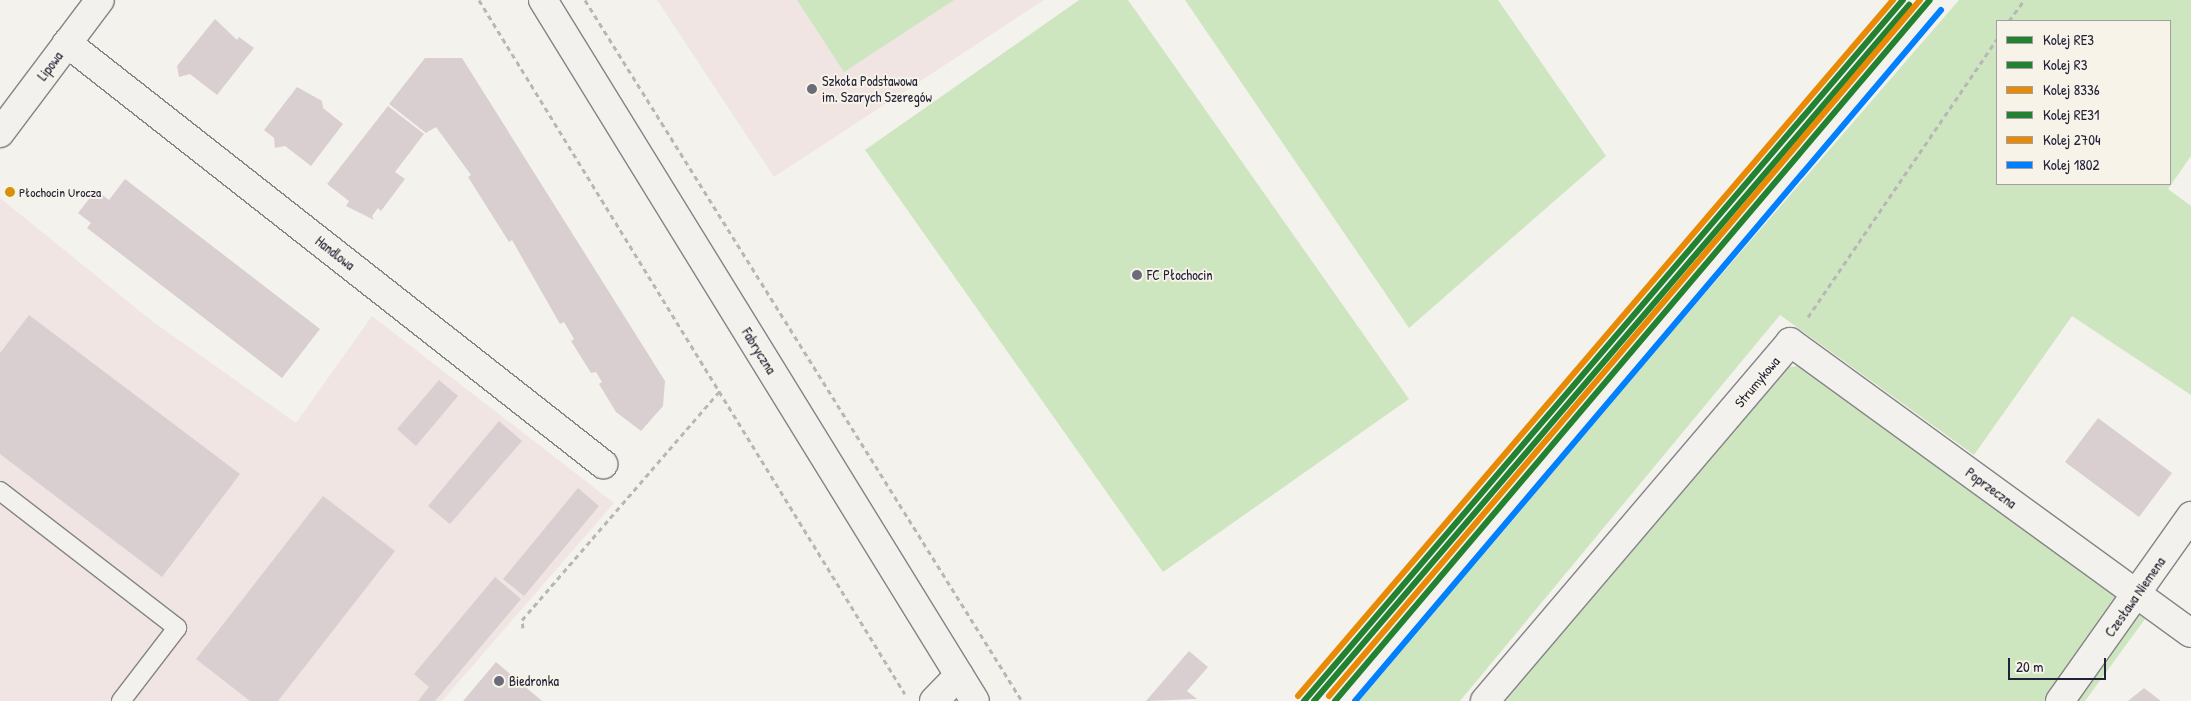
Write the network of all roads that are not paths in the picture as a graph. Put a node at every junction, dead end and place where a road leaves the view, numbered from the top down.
1 (100, 0) edge
2 (543, 0) edge
3 (68, 43) junction
4 (0, 133) edge
5 (1790, 342) joint
6 (603, 464) dead end
7 (0, 491) edge
8 (2191, 516) edge
9 (2137, 594) junction
10 (2191, 633) edge
11 (959, 675) junction
12 (122, 701) edge
13 (934, 701) edge
14 (976, 701) edge
15 (1485, 701) edge
16 (2060, 701) edge

1 - 3 street, Lipowa
2 - 11 street, Fabryczna
3 - 4 street, Lipowa
3 - 6 street, Handlowa
5 - 9 street, Poprzeczna
5 - 15 street, Strumykowa
7 - 12 lane
8 - 9 street, Czesława Niemena
9 - 10 street, Poprzeczna
9 - 16 street, Czesława Niemena
11 - 13 street
11 - 14 street, Fabryczna

